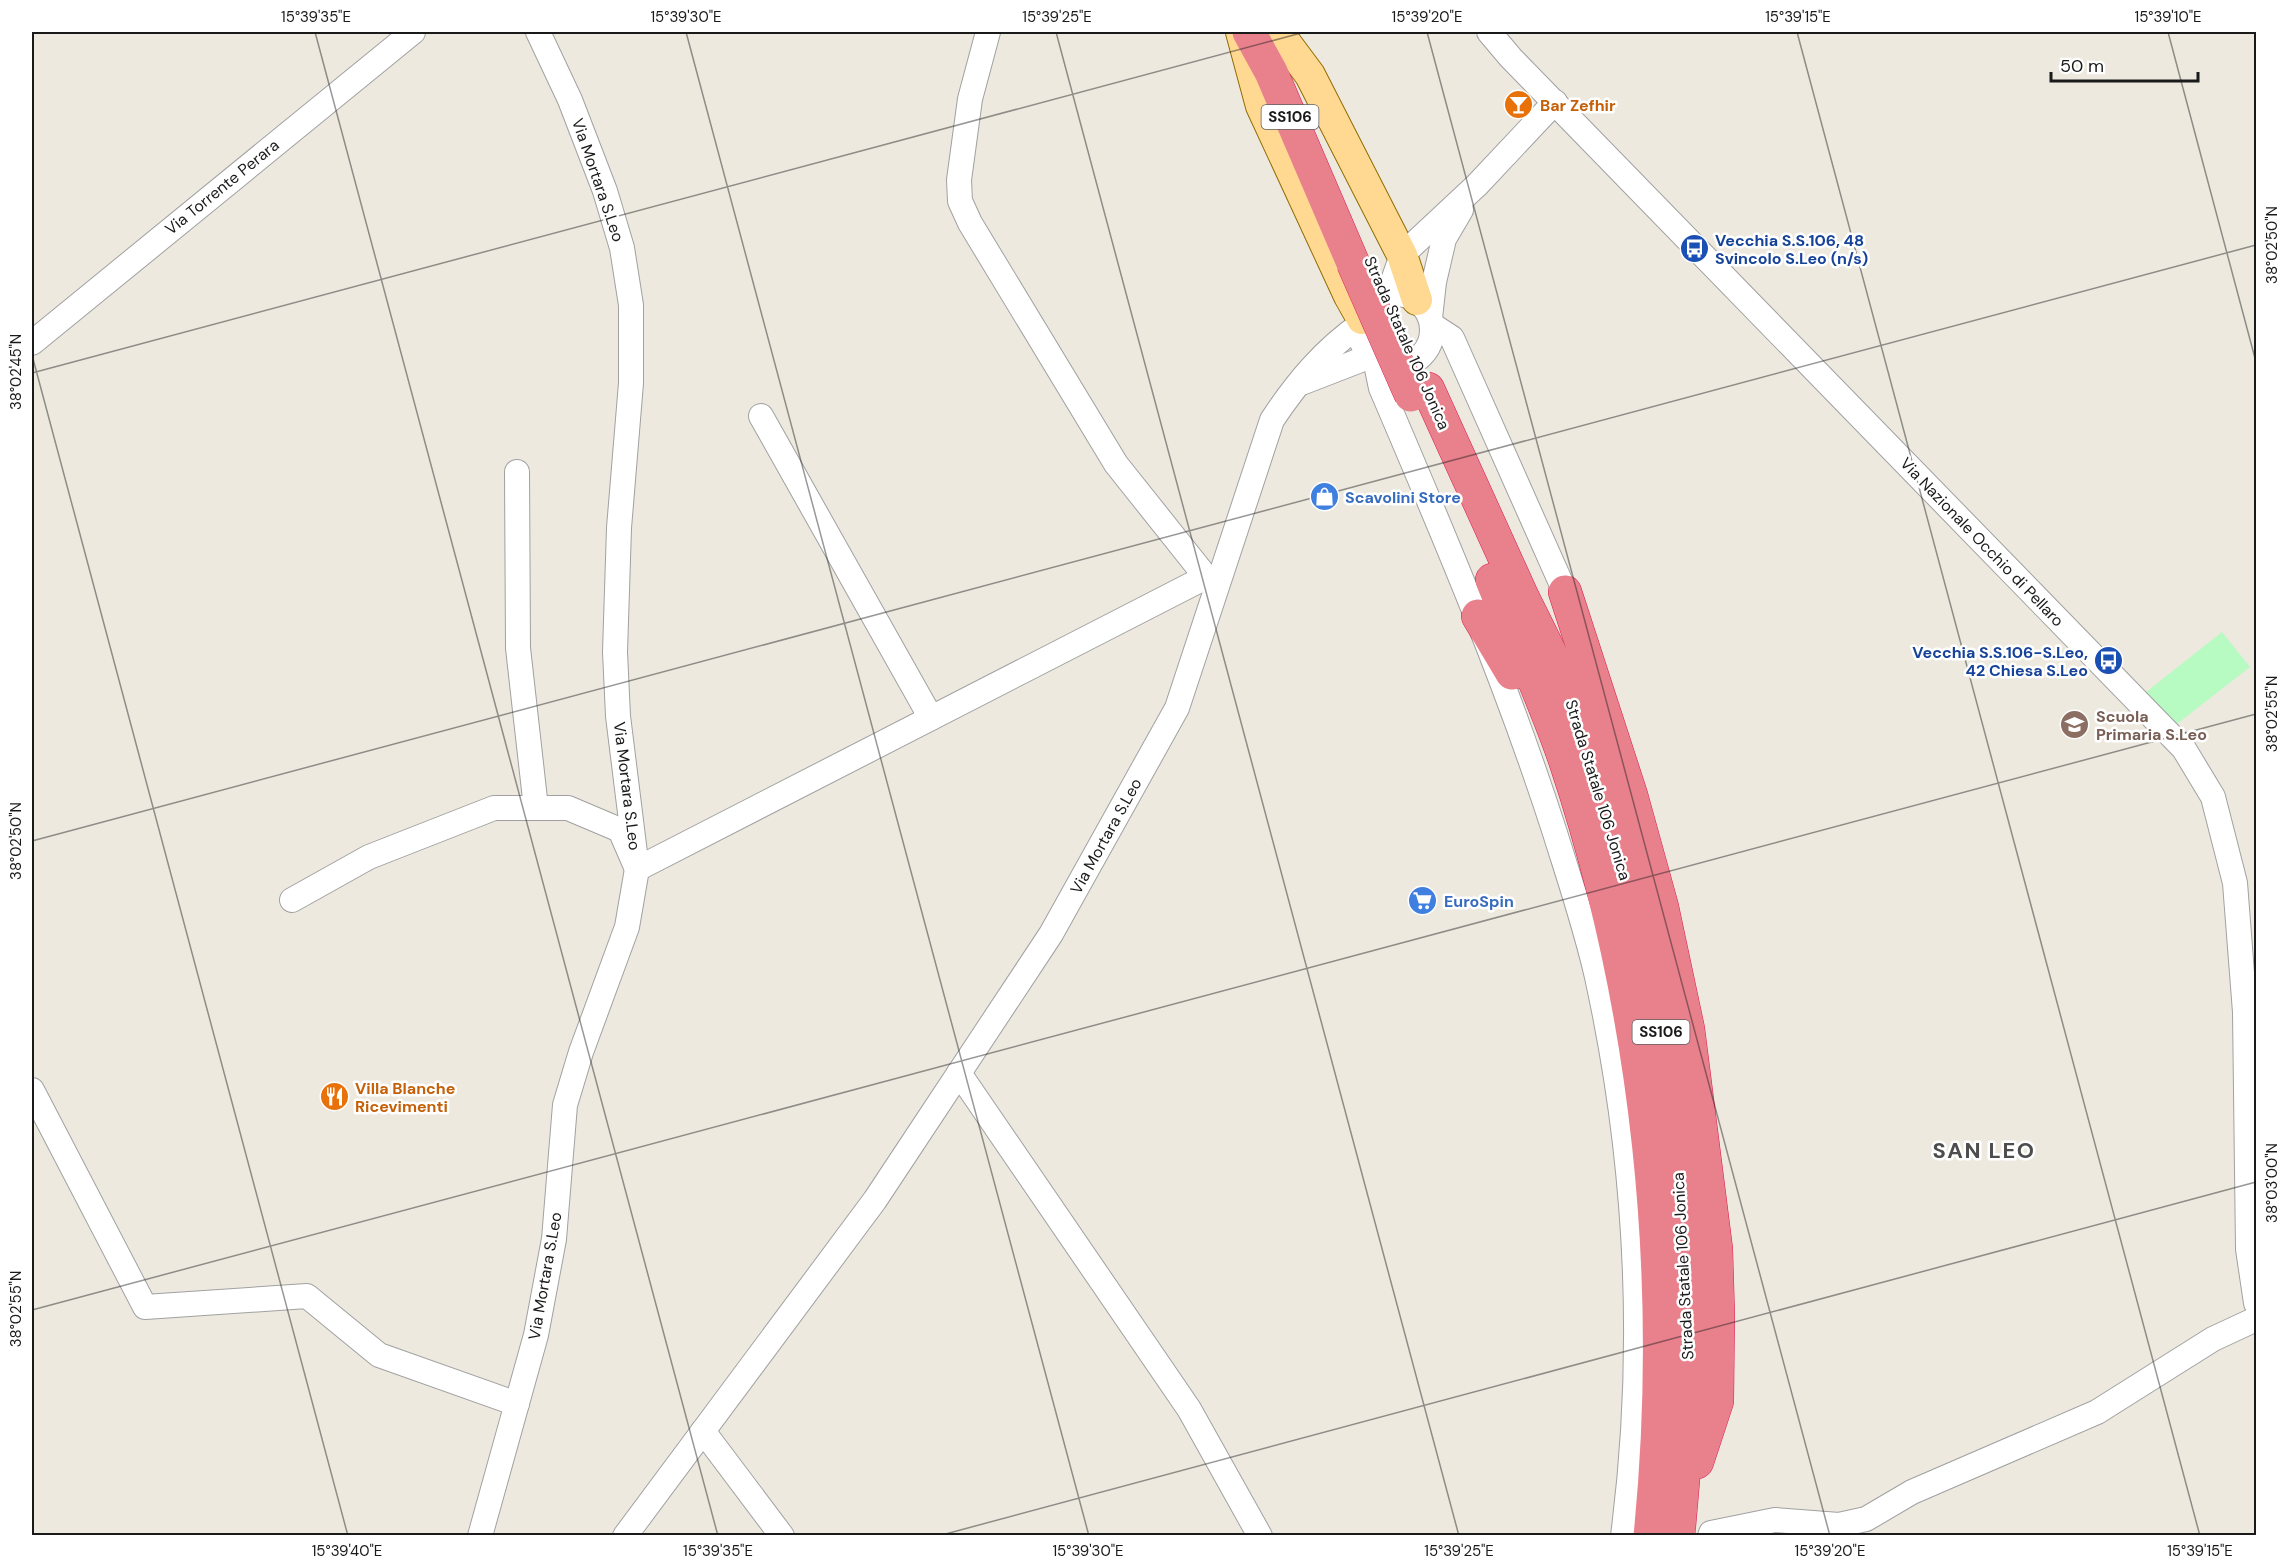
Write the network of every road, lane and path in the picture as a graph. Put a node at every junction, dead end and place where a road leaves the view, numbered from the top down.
1 (413, 32) edge
2 (538, 32) edge
3 (988, 32) edge
4 (1241, 32) edge
5 (1249, 32) edge
6 (1267, 32) edge
7 (1278, 32) edge
8 (1489, 32) edge
9 (1555, 102) junction
10 (1477, 185) junction
11 (1402, 255) junction
12 (1361, 260) junction
13 (1388, 295) junction
14 (1426, 314) junction
15 (1362, 321) junction
16 (32, 343) edge
17 (1373, 357) junction
18 (1294, 387) junction
19 (1419, 392) junction
20 (761, 416) dead end
21 (516, 472) dead end
22 (1212, 579) junction
23 (1565, 591) joint
24 (1478, 616) junction
25 (931, 718) junction
26 (1565, 761) junction
27 (536, 808) junction
28 (637, 869) junction
29 (292, 900) dead end
30 (959, 1073) junction
31 (32, 1090) edge
32 (2256, 1303) edge
33 (2256, 1319) edge
34 (518, 1404) junction
35 (703, 1431) junction
36 (1682, 1500) junction
37 (480, 1536) edge
38 (625, 1536) edge
39 (782, 1536) edge
40 (1260, 1536) edge
41 (1623, 1536) edge
42 (1650, 1536) edge
43 (1678, 1536) edge
44 (1710, 1536) edge

1 - 16 street, Via Torrente Perara
2 - 28 street, Via Mortara S.Leo
3 - 22 street
4 - 15 main road
5 - 12 highway, Strada Statale 106 Jonica / SS106
6 - 12 highway, Strada Statale 106 Jonica / SS106
7 - 11 main road
8 - 9 street, Via Nazionale Occhio di Pellaro
9 - 10 street
9 - 32 street, Via Nazionale Occhio di Pellaro
10 - 11 street
10 - 14 street
11 - 13 street
11 - 14 main road
12 - 19 highway, Strada Statale 106 Jonica / SS106
13 - 14 street
13 - 15 street
14 - 17 street
14 - 23 street
15 - 17 street
15 - 18 street, Via Mortara S.Leo
17 - 18 street
17 - 24 street
18 - 22 street, Via Mortara S.Leo
19 - 26 highway, Strada Statale 106 Jonica / SS106
19 - 36 highway, Strada Statale 106 Jonica / SS106
20 - 25 street
21 - 27 street
22 - 25 street
22 - 30 street, Via Mortara S.Leo
23 - 36 highway
24 - 26 highway
24 - 41 street
25 - 28 street
26 - 42 highway, Strada Statale 106 Jonica / SS106
27 - 28 street
27 - 29 street
28 - 34 street, Via Mortara S.Leo
30 - 35 street, Via Mortara S.Leo
30 - 40 street
31 - 34 street
33 - 44 street
34 - 37 street, Via Mortara S.Leo
35 - 38 street, Via Mortara S.Leo
35 - 39 street
36 - 43 highway, Strada Statale 106 Jonica / SS106

